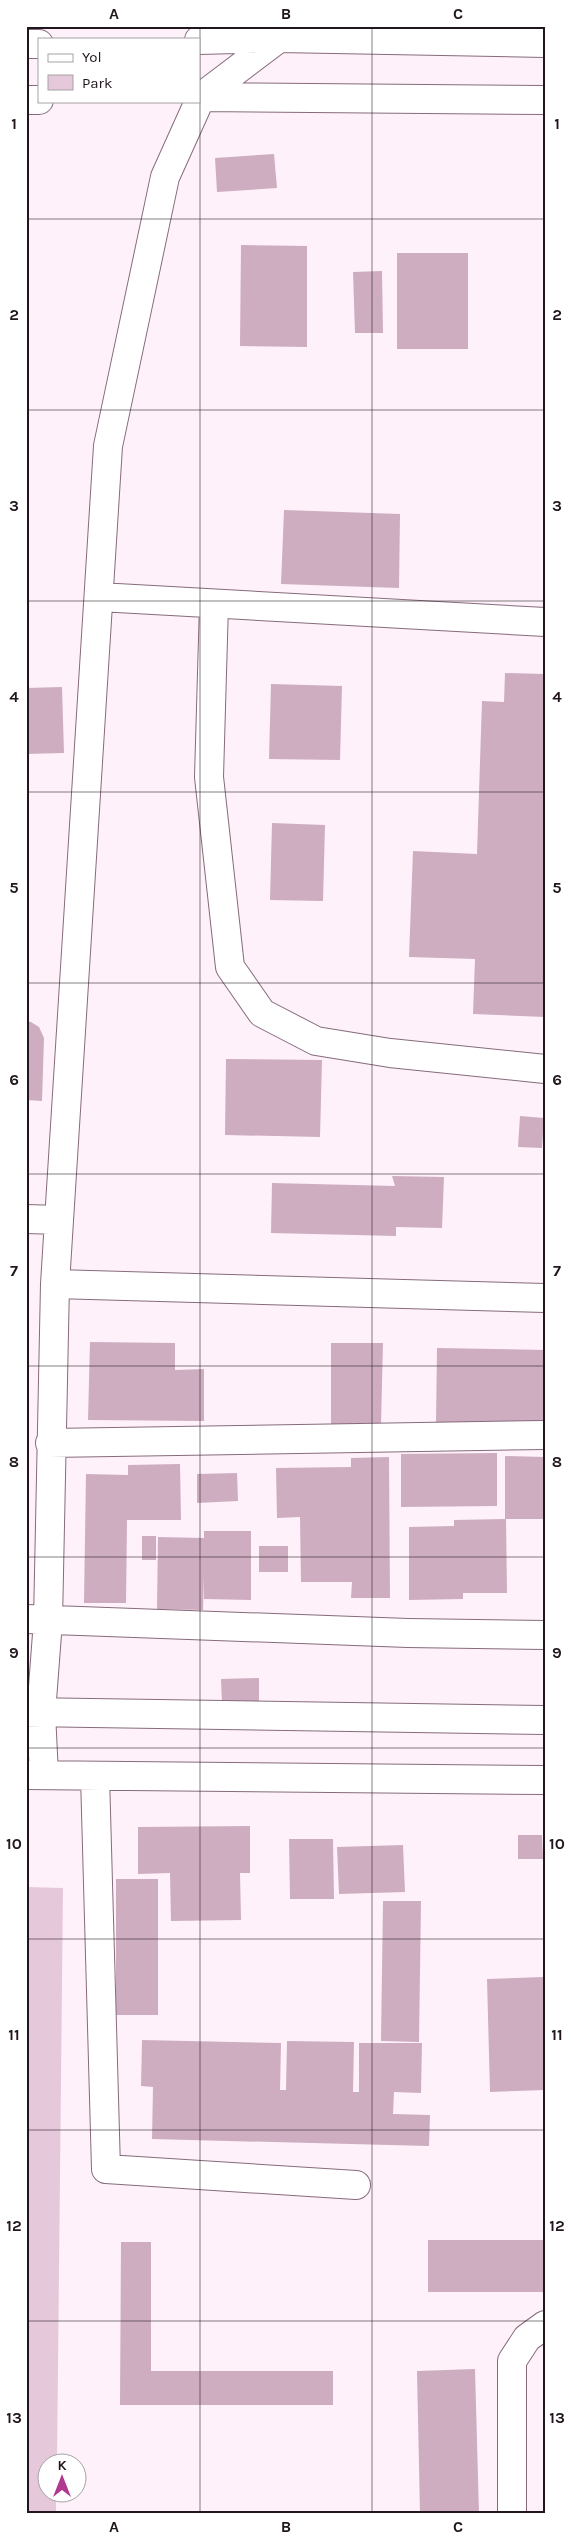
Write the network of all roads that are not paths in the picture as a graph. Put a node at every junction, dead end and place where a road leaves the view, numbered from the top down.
1 (282, 32) edge
2 (200, 40) edge
3 (545, 43) edge
4 (200, 97) edge
5 (545, 100) edge
6 (198, 102) edge
7 (99, 597) junction
8 (214, 604) junction
9 (545, 622) edge
10 (545, 1069) edge
11 (26, 1219) edge
12 (59, 1220) junction
13 (55, 1284) junction
14 (545, 1298) edge
15 (545, 1435) edge
16 (50, 1442) junction
17 (37, 1620) edge
18 (545, 1636) edge
19 (34, 1712) edge
20 (545, 1720) edge
21 (35, 1775) edge
22 (95, 1776) junction
23 (545, 1780) edge
24 (356, 2185) dead end
25 (545, 2325) edge
26 (512, 2514) edge

1 - 2 street
1 - 3 street
1 - 4 street
4 - 5 street
6 - 7 street
7 - 8 street
7 - 12 street
8 - 9 street
8 - 10 street
11 - 12 street
12 - 13 street
13 - 14 street
13 - 16 street
15 - 16 street
16 - 17 street
17 - 18 street
17 - 19 street
19 - 20 street
19 - 21 street
21 - 22 street
22 - 23 street
22 - 24 street
25 - 26 street

